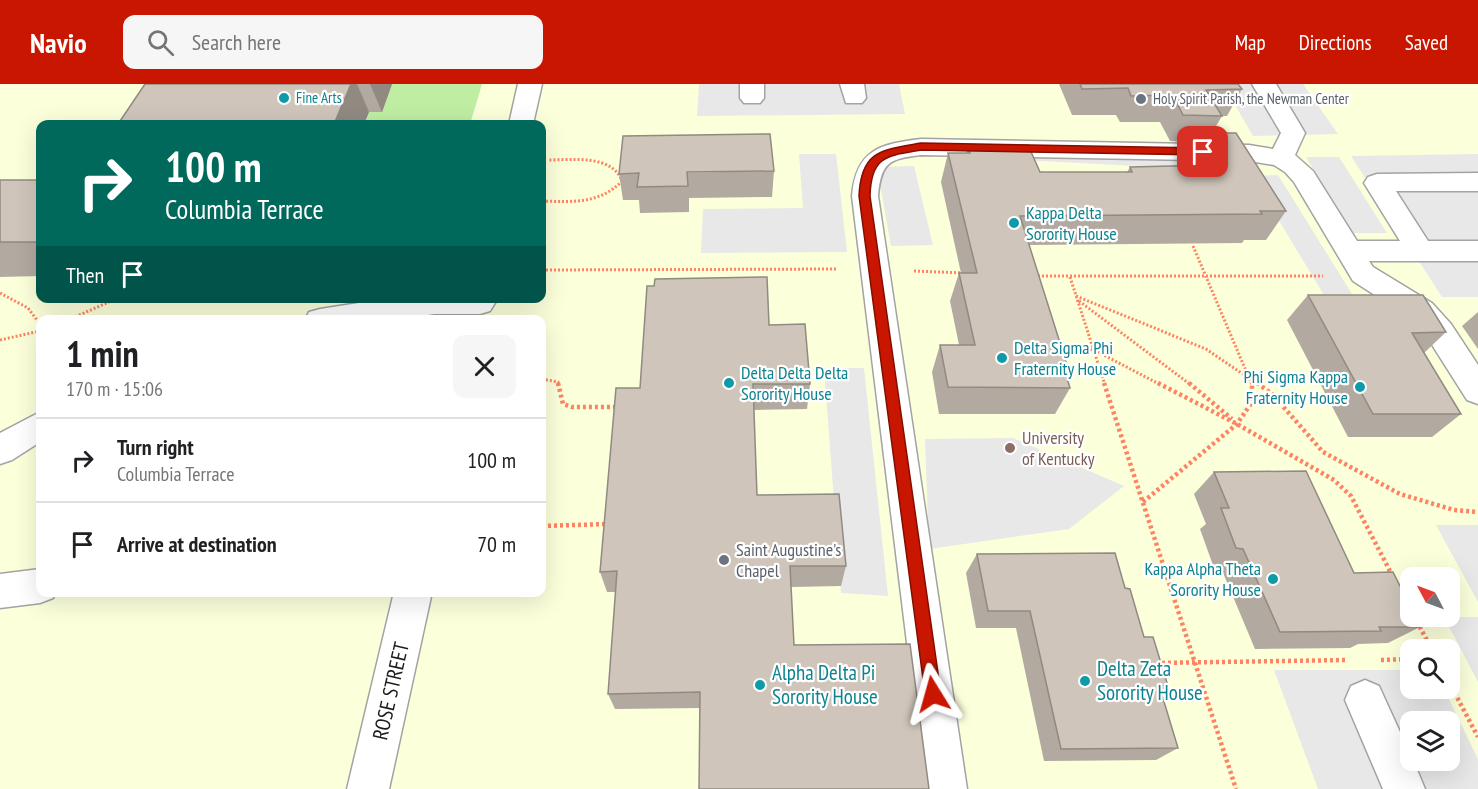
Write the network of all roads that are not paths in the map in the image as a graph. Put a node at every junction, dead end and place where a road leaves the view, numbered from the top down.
1 (530, 84) edge
2 (1264, 84) edge
3 (522, 120) edge
4 (1281, 158) junction
5 (1478, 182) edge
6 (1420, 251) junction
7 (1478, 251) edge
8 (1356, 262) junction
9 (434, 303) edge
10 (434, 303) edge
11 (479, 307) edge
12 (354, 315) edge
13 (1478, 391) edge
14 (36, 428) edge
15 (0, 450) edge
16 (36, 586) edge
17 (0, 591) edge
18 (412, 597) edge
19 (1365, 700) dead end
20 (368, 789) edge
21 (946, 789) edge
22 (1404, 789) edge

1 - 3 street
2 - 4 street
4 - 8 street
4 - 21 street
5 - 6 street
6 - 7 street
6 - 8 street
8 - 13 street
9 - 11 street
10 - 12 street
14 - 15 street
16 - 17 street
18 - 20 street, ROSE STREET
19 - 22 street

